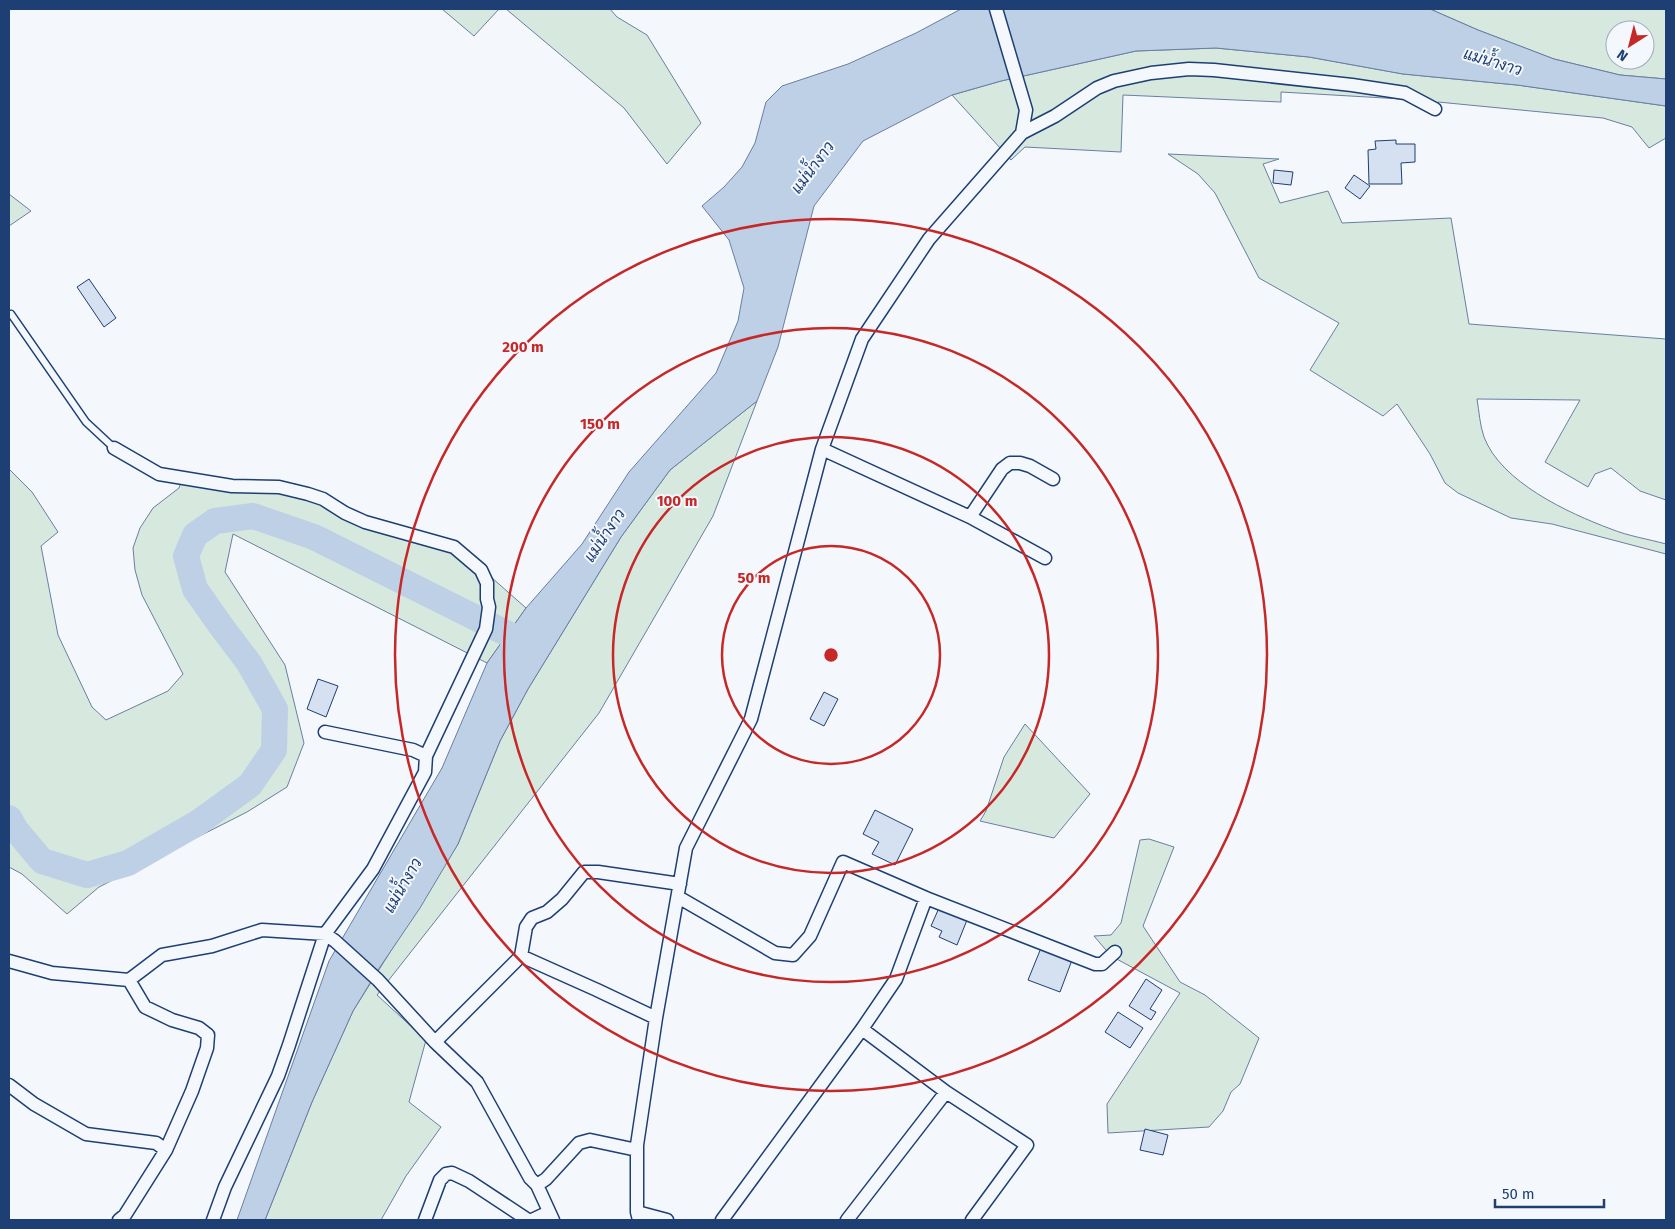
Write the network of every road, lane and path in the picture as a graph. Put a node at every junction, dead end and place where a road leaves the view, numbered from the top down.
1 (996, 9) edge
2 (1435, 109) dead end
3 (1022, 132) junction
4 (11, 314) dead end
5 (114, 448) joint
6 (822, 449) junction
7 (1053, 479) dead end
8 (970, 518) junction
9 (1045, 558) dead end
10 (325, 732) dead end
11 (426, 756) junction
12 (680, 884) junction
13 (678, 897) junction
14 (926, 898) junction
15 (330, 937) junction
16 (1115, 952) dead end
17 (521, 956) junction
18 (9, 961) edge
19 (130, 980) junction
20 (656, 1018) junction
21 (862, 1029) junction
22 (435, 1042) junction
23 (9, 1085) edge
24 (946, 1092) junction
25 (166, 1150) junction
26 (637, 1150) junction
27 (537, 1185) junction
28 (551, 1216) edge
29 (638, 1216) edge
30 (119, 1220) edge
31 (213, 1220) edge
32 (425, 1220) edge
33 (667, 1220) edge
34 (722, 1220) edge
35 (848, 1220) edge
36 (972, 1220) edge

1 - 3 street
2 - 3 street
3 - 6 street
4 - 5 lane
5 - 11 street
6 - 8 street
6 - 12 street
7 - 8 street
8 - 9 street
10 - 11 street
11 - 15 street
12 - 13 street
12 - 17 street
13 - 14 street
13 - 20 street
14 - 16 street
14 - 21 street
15 - 19 street
15 - 22 street
15 - 31 street
17 - 20 street
17 - 22 street
18 - 19 street
19 - 25 street
20 - 26 street
21 - 24 street
21 - 34 street
22 - 27 street
23 - 25 street
24 - 35 street
24 - 36 street
25 - 30 street
26 - 27 street
26 - 29 street
27 - 28 street
28 - 32 street
29 - 33 street

